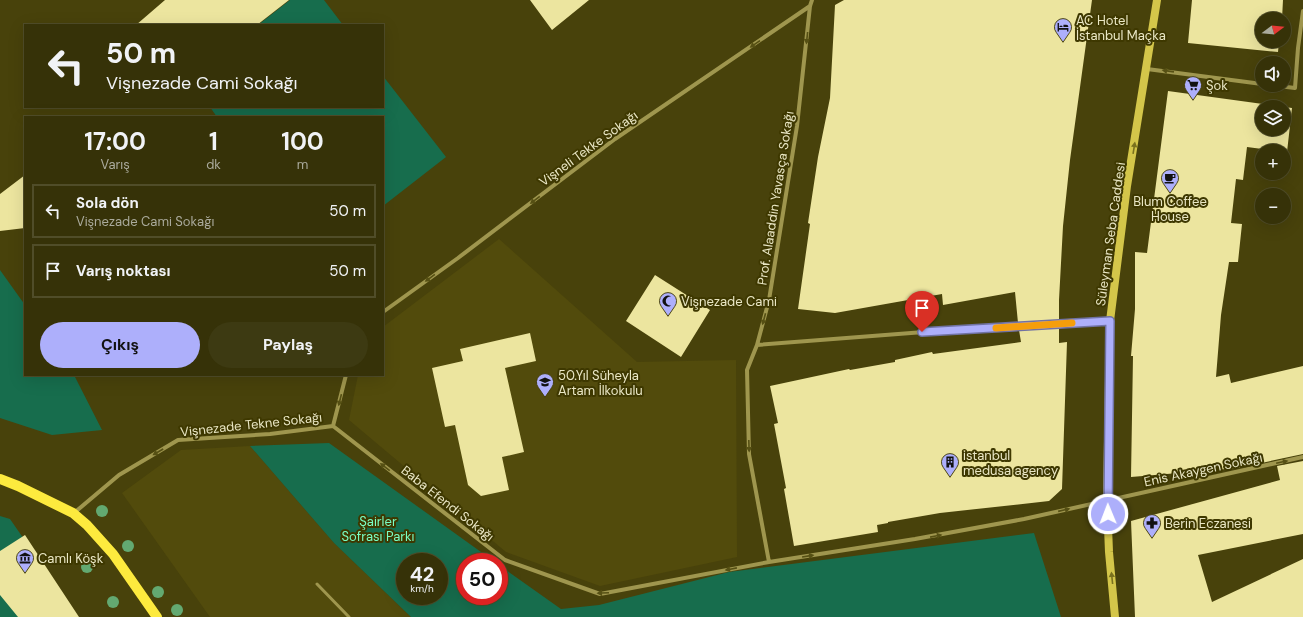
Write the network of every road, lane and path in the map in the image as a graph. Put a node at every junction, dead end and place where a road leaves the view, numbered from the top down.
1 (812, 0) edge
2 (1157, 0) edge
3 (810, 6) junction
4 (1303, 11) edge
5 (1298, 48) junction
6 (1303, 48) edge
7 (1147, 69) junction
8 (1255, 83) edge
9 (1291, 87) edge
10 (384, 311) edge
11 (1110, 321) junction
12 (758, 345) junction
13 (346, 376) edge
14 (333, 426) junction
15 (1303, 457) edge
16 (0, 479) edge
17 (1107, 500) junction
18 (73, 513) junction
19 (769, 562) junction
20 (317, 584) dead end
21 (157, 617) edge
22 (349, 617) edge
23 (1116, 617) edge

1 - 3 street, Prof. Alaaddin Yavasça Sokağı
2 - 7 main road, Süleyman Seba Caddesi
3 -> 10 street, Vişneli Tekke Sokağı
3 -> 12 street, Prof. Alaaddin Yavasça Sokağı
4 - 5 street
5 - 6 street
5 - 9 street
8 -> 7 street
11 -> 7 main road, Süleyman Seba Caddesi
11 - 12 street
11 - 17 main road, Süleyman Seba Caddesi
12 -> 19 street, Prof. Alaaddin Yavasça Sokağı
13 -> 14 street
14 -> 18 street, Vişnezade Tekne Sokağı
19 -> 14 street, Baba Efendi Sokağı
17 -> 15 street, Enis Akaygen Sokağı
16 - 18 main road
19 -> 17 street, Baba Efendi Sokağı
23 -> 17 main road, Süleyman Seba Caddesi
18 - 21 main road
20 - 22 lane

